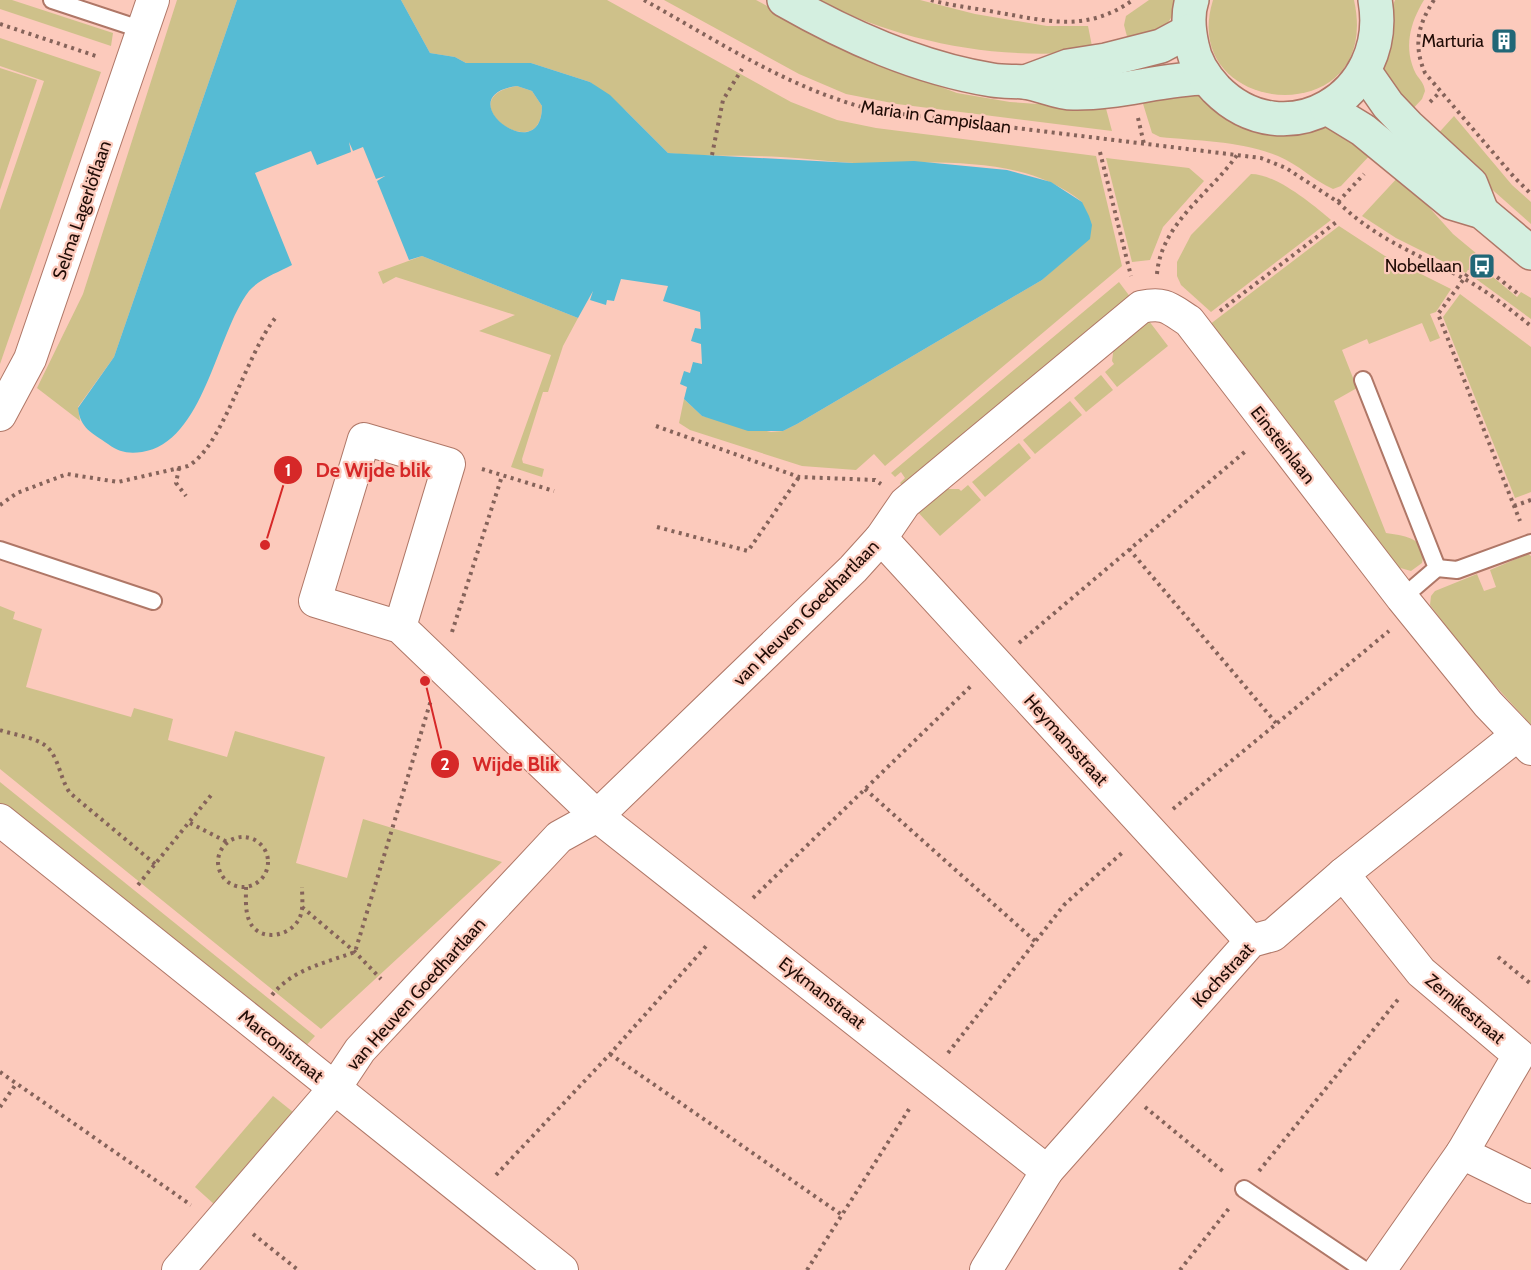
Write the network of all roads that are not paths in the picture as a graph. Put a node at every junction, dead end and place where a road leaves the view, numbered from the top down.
1 (52, 0) edge
2 (153, 0) edge
3 (784, 0) edge
4 (1375, 0) edge
5 (1190, 16) edge
6 (143, 30) junction
7 (1365, 72) junction
8 (1205, 78) junction
9 (1025, 82) junction
10 (1328, 108) junction
11 (1482, 212) junction
12 (1531, 253) edge
13 (1151, 298) joint
14 (1363, 380) dead end
15 (0, 415) edge
16 (881, 538) junction
17 (1530, 544) edge
18 (0, 550) edge
19 (1437, 568) junction
20 (153, 601) dead end
21 (1408, 605) junction
22 (400, 627) junction
23 (1523, 743) edge
24 (597, 816) junction
25 (0, 820) edge
26 (1343, 874) junction
27 (1251, 941) junction
28 (334, 1089) junction
29 (1462, 1152) junction
30 (1047, 1171) junction
31 (1531, 1187) edge
32 (1244, 1189) road end
33 (178, 1270) edge
34 (562, 1270) edge
35 (986, 1270) edge
36 (1364, 1270) edge
37 (1380, 1270) edge

1 - 6 lane
2 - 6 street, Selma Lagerlöflaan
3 - 9 main road
4 - 7 main road
5 - 8 main road
5 - 9 main road
6 - 15 street, Selma Lagerlöflaan
7 - 10 main road
7 - 11 main road
8 - 9 main road
8 - 10 main road
10 - 11 main road
11 - 12 main road
13 - 16 street, van Heuven Goedhartlaan
13 - 21 street, Einsteinlaan
14 - 19 lane
16 - 24 street, van Heuven Goedhartlaan
16 - 27 street, Heymansstraat
17 - 19 lane
18 - 20 lane
19 - 21 lane
21 - 23 street, Einsteinlaan
22 - 22 street
22 - 24 street
23 - 26 street, Kochstraat
24 - 28 street, van Heuven Goedhartlaan
24 - 30 street, Eykmanstraat
25 - 28 street, Marconistraat
26 - 27 street, Kochstraat
26 - 29 street, Zernikestraat
27 - 30 street, Kochstraat
28 - 33 street, van Heuven Goedhartlaan
28 - 34 street, Marconistraat
29 - 31 street
29 - 37 street, Zernikestraat
30 - 35 street, Kochstraat
32 - 36 lane

